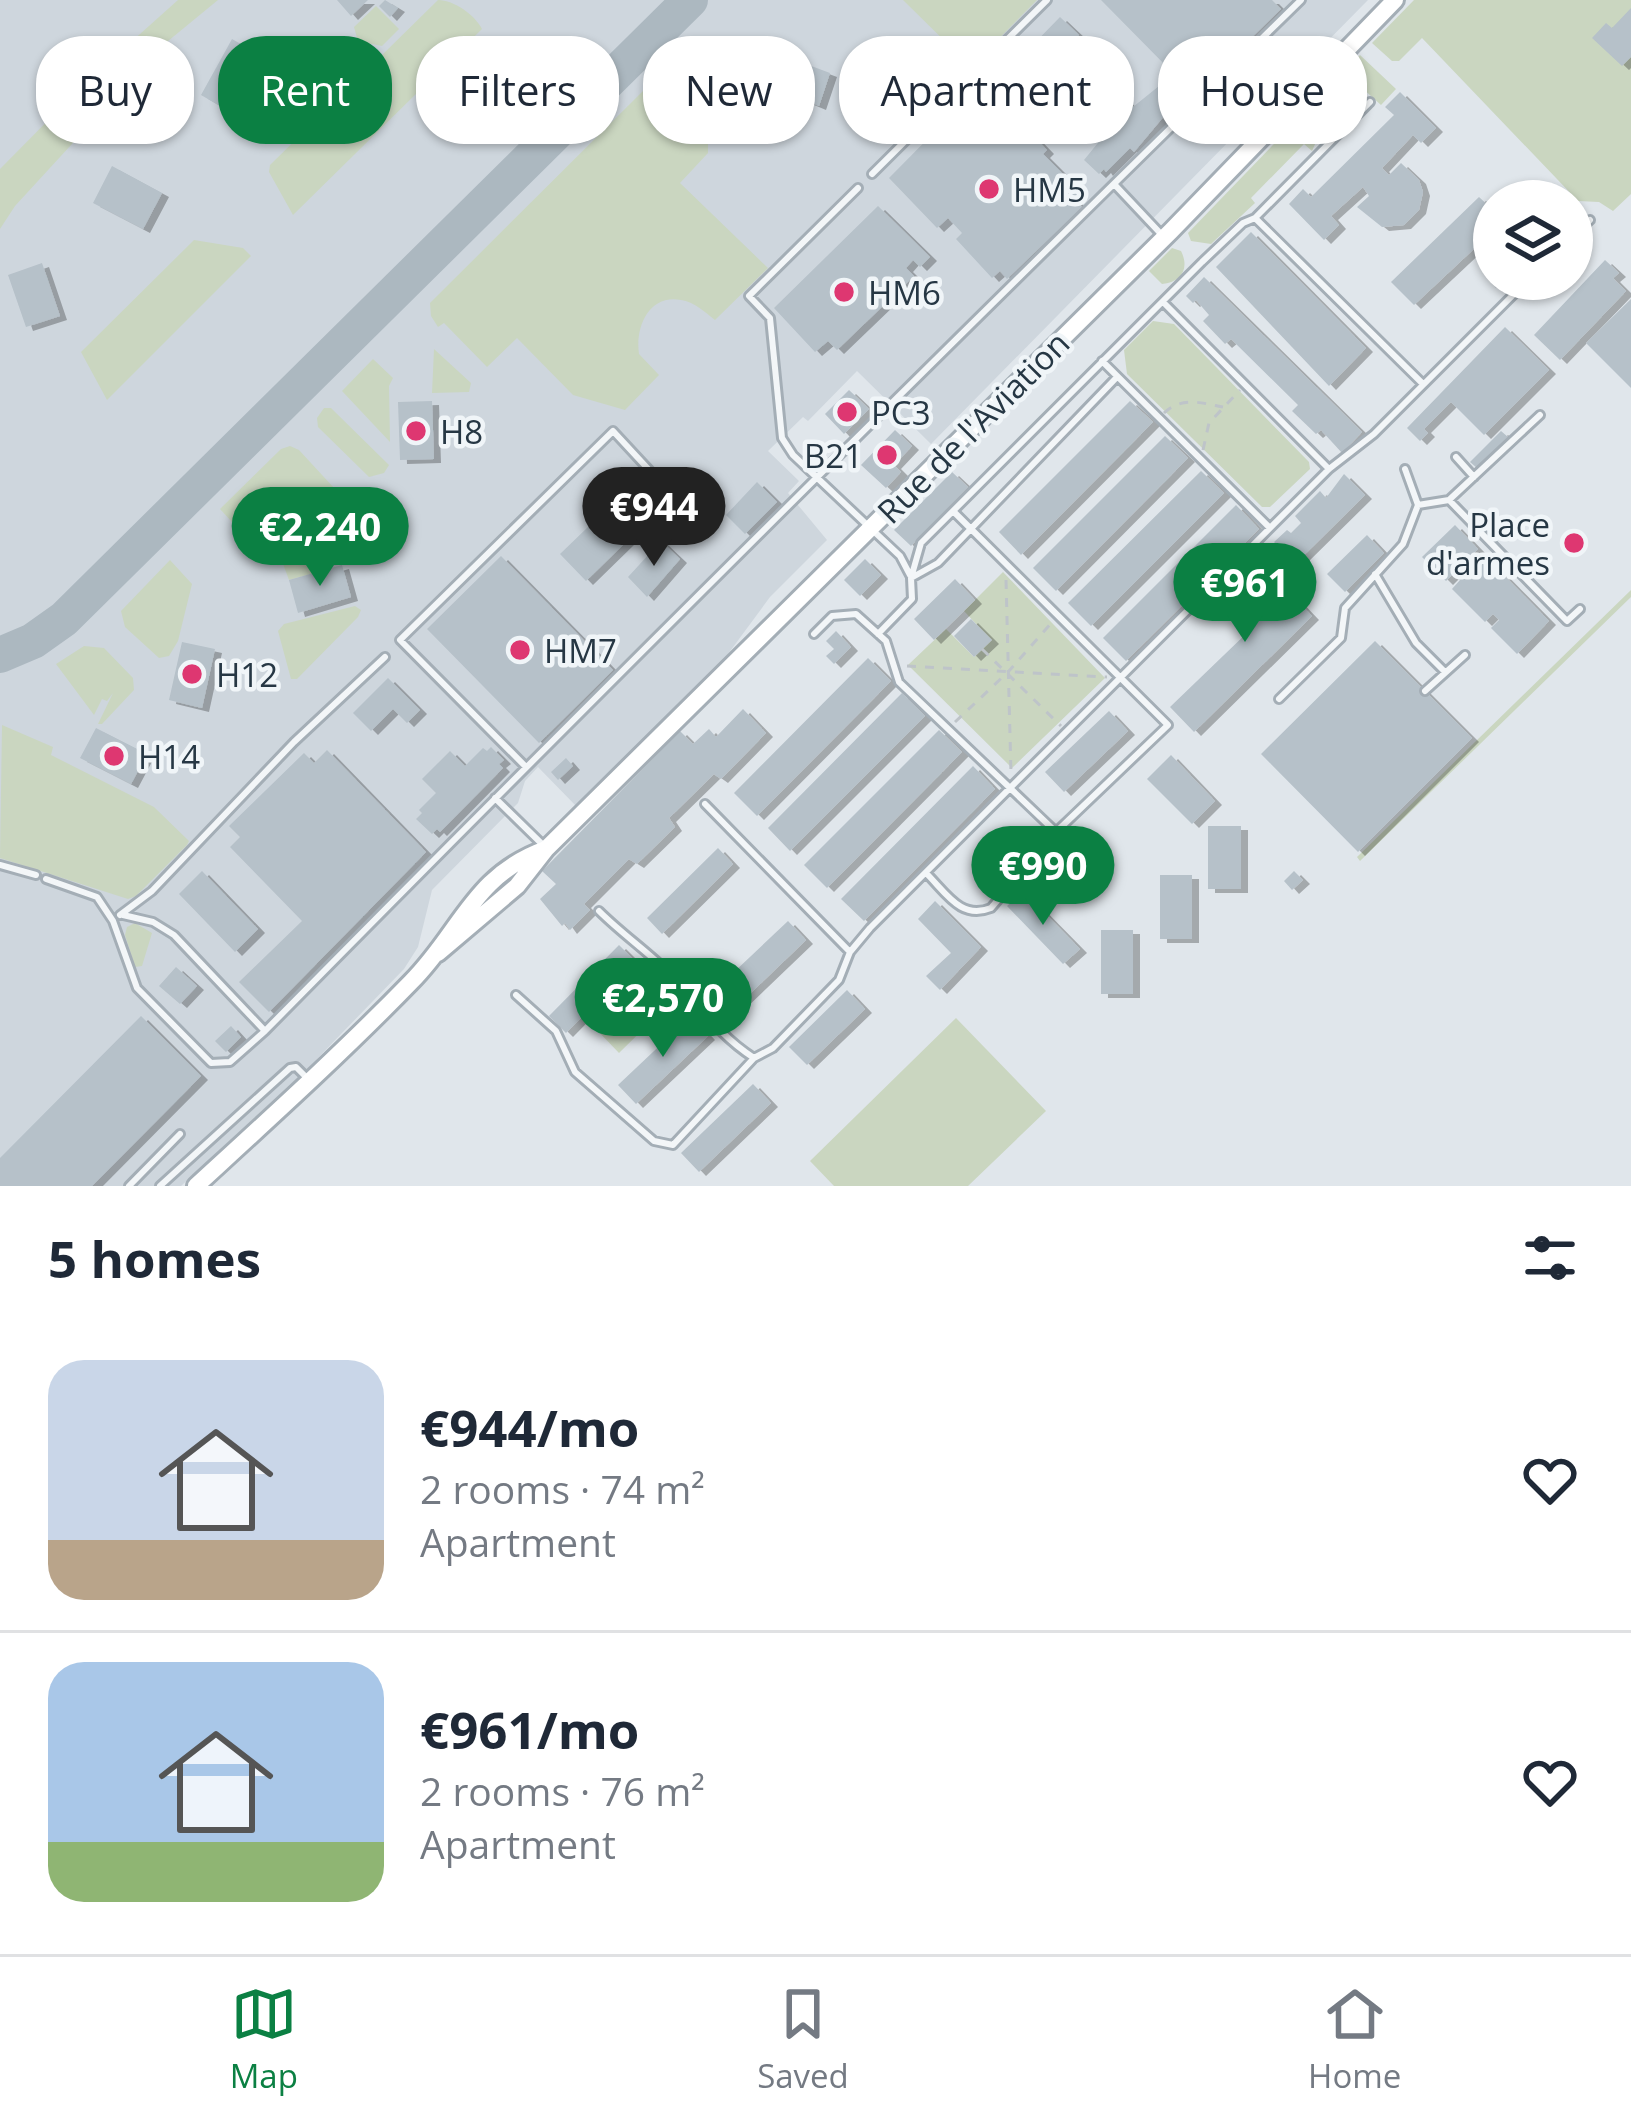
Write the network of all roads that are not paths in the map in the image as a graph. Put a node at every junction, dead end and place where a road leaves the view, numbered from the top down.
1 (1048, 0) edge
2 (1300, 0) edge
3 (1395, 0) edge
4 (1370, 102) dead end
5 (872, 174) dead end
6 (1114, 184) junction
7 (858, 188) dead end
8 (1255, 218) junction
9 (1165, 237) junction
10 (1508, 300) edge
11 (1162, 301) junction
12 (1102, 361) junction
13 (1118, 377) junction
14 (1423, 384) junction
15 (1540, 415) dead end
16 (1456, 457) dead end
17 (1329, 469) junction
18 (1405, 469) dead end
19 (1474, 476) junction
20 (818, 480) junction
21 (676, 499) dead end
22 (1449, 500) junction
23 (1418, 505) junction
24 (953, 511) junction
25 (970, 528) junction
26 (1270, 528) junction
27 (868, 531) junction
28 (1375, 574) junction
29 (911, 578) junction
30 (1580, 609) dead end
31 (814, 634) dead end
32 (878, 634) junction
33 (1465, 655) dead end
34 (385, 657) dead end
35 (1445, 672) junction
36 (1121, 678) junction
37 (1425, 691) dead end
38 (1280, 699) dead end
39 (526, 767) junction
40 (1011, 788) junction
41 (495, 798) junction
42 (705, 804) dead end
43 (1056, 832) junction
44 (546, 849) junction
45 (0, 865) edge
46 (926, 873) junction
47 (36, 875) dead end
48 (46, 879) dead end
49 (599, 911) dead end
50 (117, 918) junction
51 (850, 952) junction
52 (516, 994) dead end
53 (265, 1031) junction
54 (754, 1058) junction
55 (310, 1081) junction
56 (180, 1135) dead end
57 (129, 1186) edge
58 (160, 1186) edge
59 (196, 1186) edge

1 - 5 lane
2 - 6 lane
3 - 9 street, Rue de l'Aviation
4 - 8 lane
6 - 9 lane
6 - 20 lane
7 - 20 lane
8 - 11 lane
8 - 14 lane
9 - 27 street, Rue de l'Aviation
10 - 14 lane
11 - 12 lane
11 - 17 lane
12 - 13 lane
12 - 24 lane
13 - 25 lane
13 - 26 lane
14 - 17 lane
15 - 19 lane
16 - 19 lane
17 - 26 lane
18 - 23 lane
19 - 22 lane
20 - 27 lane
20 - 39 lane
21 - 39 lane
22 - 23 lane
22 - 30 lane
23 - 28 lane
24 - 25 lane
24 - 29 lane
25 - 29 lane
25 - 36 lane
26 - 36 lane
27 - 29 lane
27 - 44 street, Rue de l'Aviation
28 - 35 lane
28 - 38 lane
29 - 32 lane
31 - 32 lane
32 - 40 lane
33 - 35 lane
34 - 50 lane
35 - 37 lane
36 - 40 lane
36 - 43 lane
39 - 41 lane
40 - 43 lane
40 - 46 lane
41 - 44 lane
41 - 53 lane
42 - 51 lane
43 - 46 lane
44 - 55 street, Rue de l'Aviation
45 - 47 lane
46 - 51 lane
48 - 50 lane
49 - 54 lane
50 - 53 lane
50 - 53 lane
51 - 54 lane
52 - 54 lane
55 - 58 lane
55 - 59 street
56 - 57 lane

